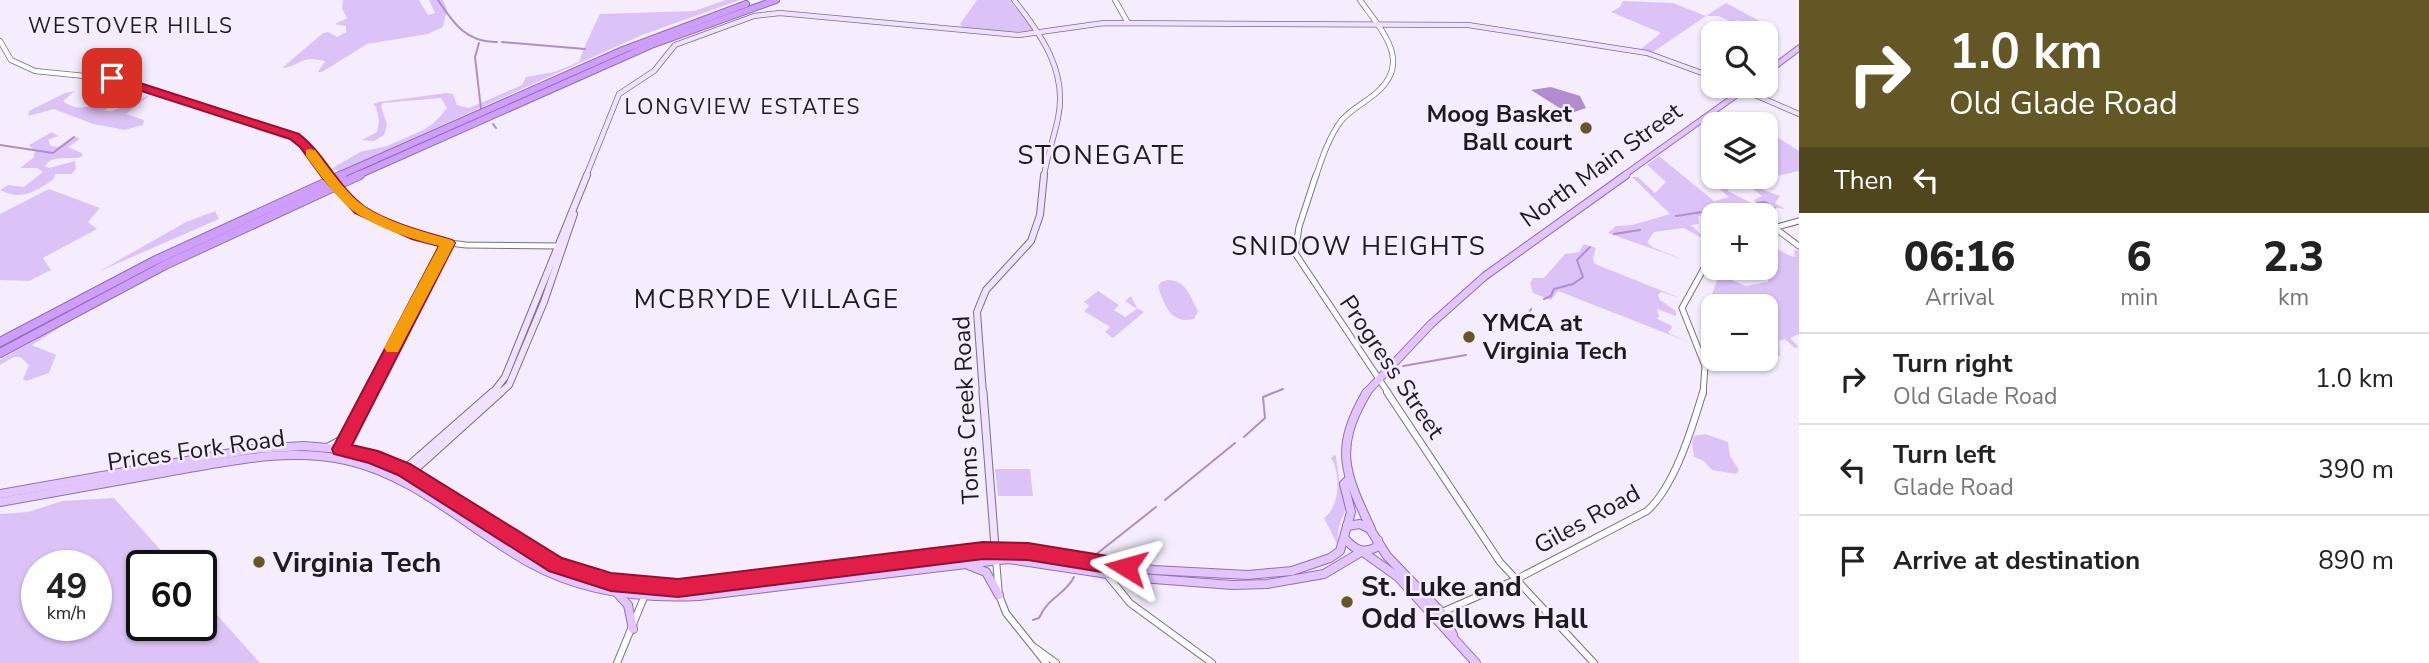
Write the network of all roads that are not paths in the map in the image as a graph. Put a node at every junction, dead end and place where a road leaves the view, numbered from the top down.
1 (758, 0) edge
2 (776, 0) edge
3 (1014, 0) edge
4 (1115, 0) edge
5 (1360, 0) edge
6 (1375, 22) junction
7 (1128, 23) junction
8 (1040, 33) junction
9 (0, 41) edge
10 (1799, 48) edge
11 (1778, 64) edge
12 (1701, 72) edge
13 (1732, 98) edge
14 (1766, 98) edge
15 (1799, 114) edge
16 (1799, 221) edge
17 (1778, 227) edge
18 (1778, 230) edge
19 (447, 243) junction
20 (561, 246) junction
21 (1799, 246) edge
22 (1701, 278) edge
23 (0, 342) edge
24 (0, 353) edge
25 (1378, 381) junction
26 (347, 436) junction
27 (324, 447) junction
28 (340, 449) junction
29 (335, 457) junction
30 (407, 472) junction
31 (399, 479) junction
32 (1348, 480) junction
33 (0, 495) edge
34 (0, 502) edge
35 (1371, 529) junction
36 (1345, 530) junction
37 (1378, 539) junction
38 (1362, 552) junction
39 (995, 555) junction
40 (957, 564) junction
41 (1099, 573) junction
42 (1133, 578) junction
43 (1232, 580) junction
44 (1515, 580) junction
45 (1118, 585) junction
46 (647, 591) junction
47 (614, 592) junction
48 (999, 595) junction
49 (1424, 604) junction
50 (1440, 613) junction
51 (633, 629) junction
52 (1453, 635) junction
53 (1034, 647) junction
54 (617, 663) edge
55 (1046, 663) edge
56 (1056, 663) edge
57 (1212, 663) edge
58 (1476, 663) edge
59 (1594, 663) edge

1 - 23 highway
2 - 24 highway
3 - 8 main road, Toms Creek Road
4 - 7 street
5 - 6 street, Progress Street
6 - 7 main road
6 - 12 main road
6 - 25 street, Progress Street
7 - 8 main road
8 - 20 main road
8 - 39 main road, Toms Creek Road
9 - 19 street, bridge
10 - 11 main road
13 - 25 main road, North Main Street
14 - 15 main road
16 - 17 street
18 - 21 street
19 - 20 street
19 - 26 street
20 - 30 main road
22 - 44 street, Giles Road
25 - 32 main road, North Main Street
25 - 44 street, Progress Street
26 - 27 street
26 - 28 street
27 - 28 main road, Prices Fork Road
27 - 33 main road, Prices Fork Road
28 - 29 street
28 - 30 main road, Prices Fork Road
29 - 31 main road, Prices Fork Road
29 - 34 main road, Prices Fork Road
30 - 31 main road
30 - 46 main road, Prices Fork Road
31 - 47 main road, Prices Fork Road
32 - 35 main road, North Main Street
32 - 36 main road, North Main Street
35 - 36 main road
35 - 37 main road
36 - 38 main road
36 - 43 main road
37 - 38 main road
37 - 50 main road
38 - 43 main road, Prices Fork Road
38 - 49 main road
39 - 40 main road, Prices Fork Road
39 - 41 main road, Prices Fork Road
39 - 43 main road, Prices Fork Road
39 - 46 main road, Prices Fork Road
39 - 48 street
40 - 46 main road, Prices Fork Road
40 - 48 main road
41 - 42 main road, Prices Fork Road
41 - 45 street
42 - 43 main road, Prices Fork Road
42 - 45 street
44 - 50 street, Giles Road
44 - 59 street, Progress Street
45 - 57 street
46 - 47 main road, Prices Fork Road
46 - 51 street
47 - 51 main road
48 - 53 street
49 - 50 main road
49 - 52 main road
50 - 52 main road
51 - 54 street
52 - 58 main road
53 - 55 street
53 - 56 street

